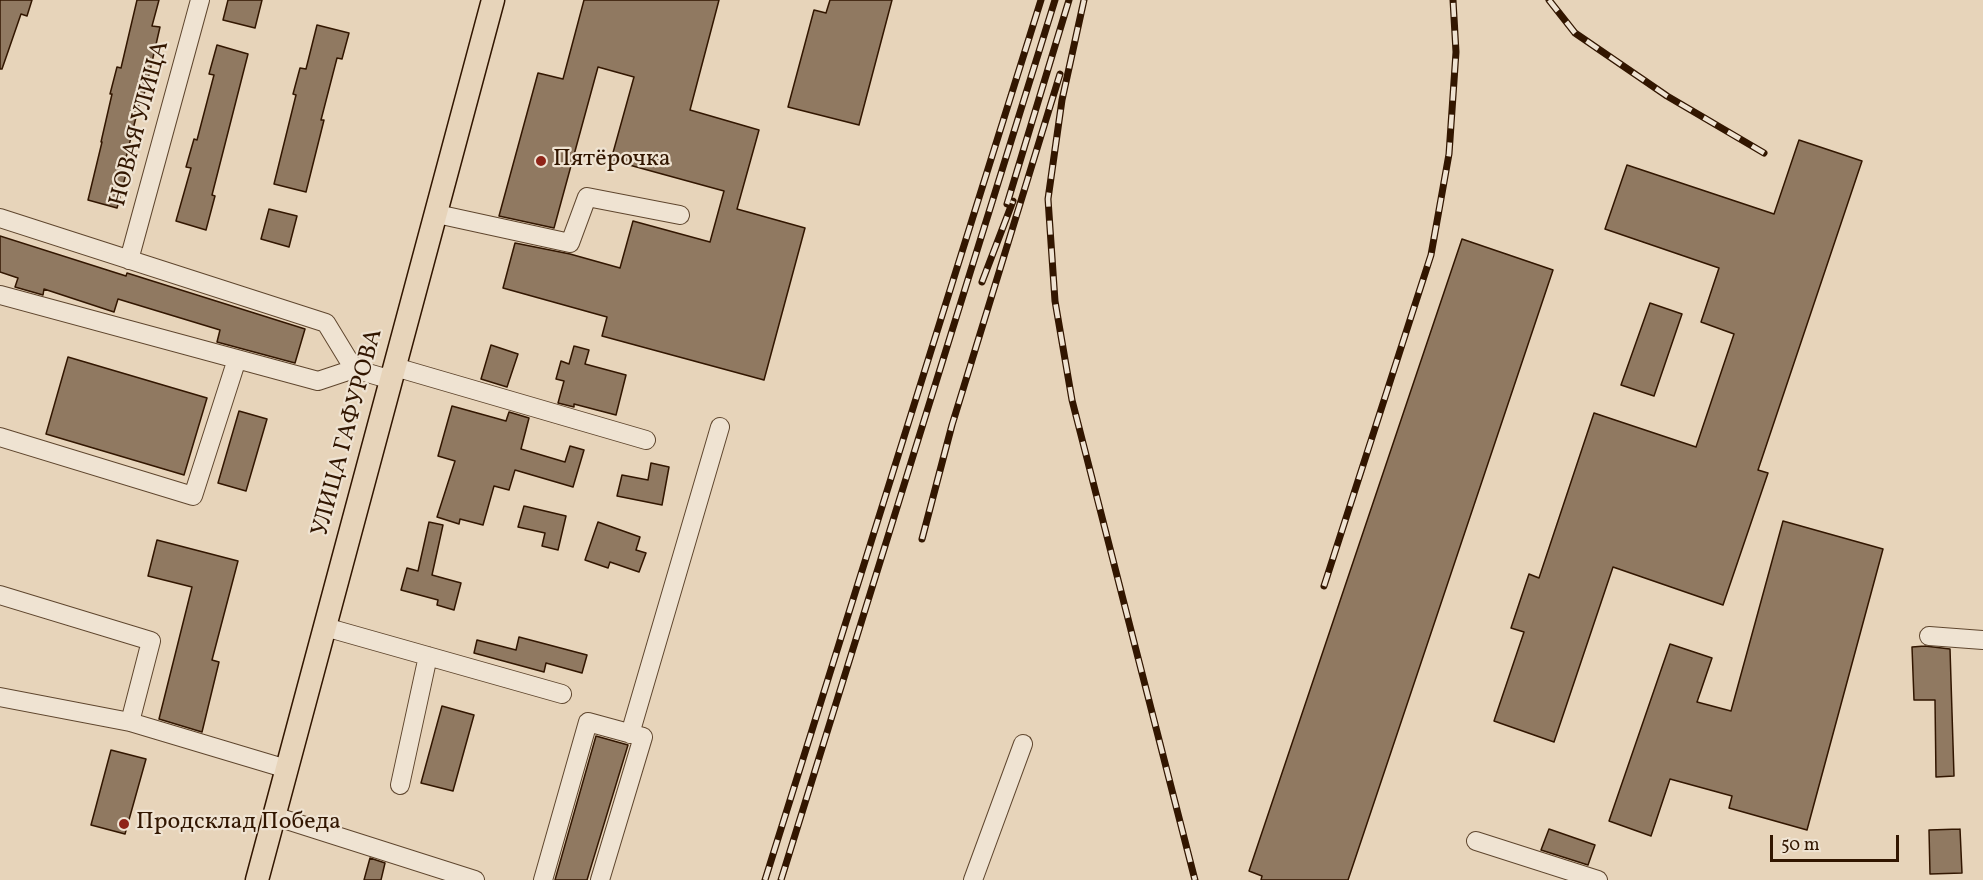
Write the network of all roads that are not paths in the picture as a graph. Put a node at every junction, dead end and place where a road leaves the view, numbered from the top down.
1 (200, 0) edge
2 (493, 0) edge
3 (436, 214) junction
4 (680, 215) dead end
5 (0, 218) edge
6 (129, 260) junction
7 (0, 295) edge
8 (237, 359) junction
9 (354, 369) junction
10 (394, 373) junction
11 (720, 427) dead end
12 (0, 437) edge
13 (646, 440) dead end
14 (0, 595) edge
15 (325, 627) junction
16 (1929, 636) dead end
17 (1983, 640) edge
18 (428, 656) junction
19 (562, 694) dead end
20 (0, 697) edge
21 (130, 722) junction
22 (630, 734) junction
23 (1023, 744) dead end
24 (287, 769) junction
25 (400, 785) dead end
26 (274, 816) junction
27 (1476, 841) dead end
28 (257, 880) edge
29 (475, 880) edge
30 (543, 880) edge
31 (600, 880) edge
32 (973, 880) edge
33 (1598, 880) edge

1 - 6 street, НОВАЯ УЛИЦА
2 - 3 main road, УЛИЦА ГАФУРОВА
3 - 4 street
3 - 10 main road, УЛИЦА ГАФУРОВА
5 - 6 street
6 - 9 street
7 - 8 street
8 - 9 street
8 - 12 street
9 - 10 street
10 - 13 street
10 - 15 main road, УЛИЦА ГАФУРОВА
11 - 22 street
14 - 21 street
15 - 18 street
15 - 24 main road, УЛИЦА ГАФУРОВА
16 - 17 street
18 - 19 street
18 - 25 street
20 - 21 street
21 - 24 street
22 - 30 street
22 - 31 street
23 - 32 street
24 - 26 main road, УЛИЦА ГАФУРОВА
26 - 28 main road, УЛИЦА ГАФУРОВА
26 - 29 street
27 - 33 street

